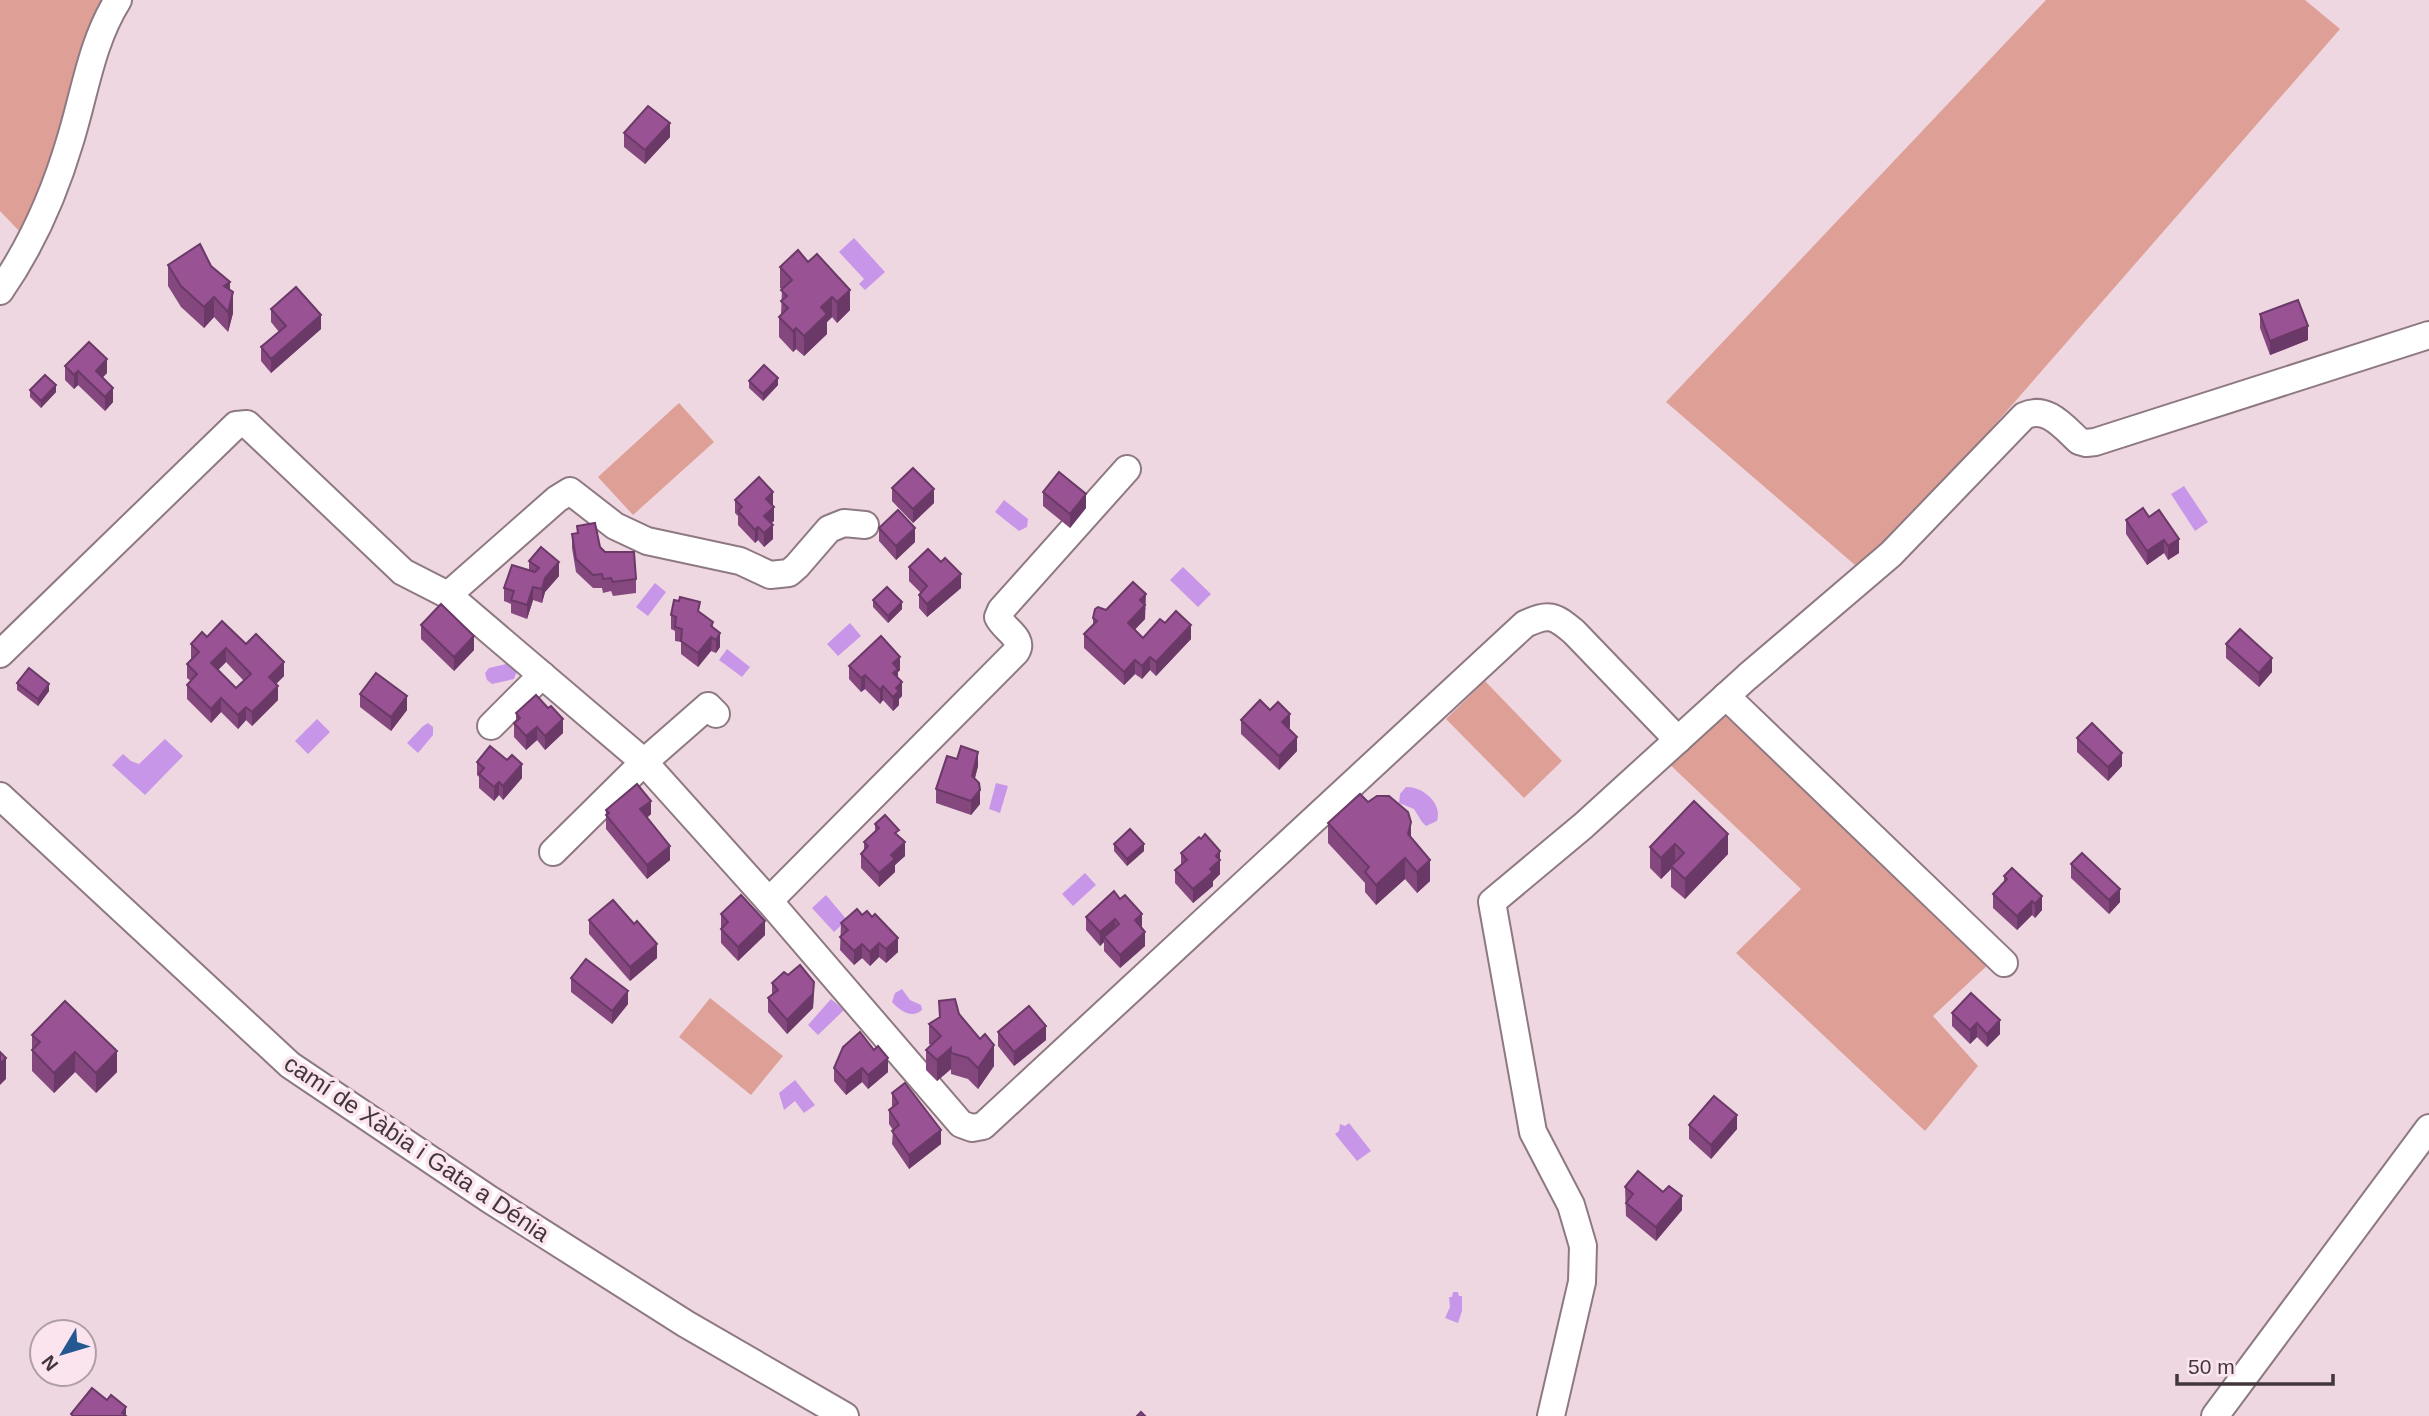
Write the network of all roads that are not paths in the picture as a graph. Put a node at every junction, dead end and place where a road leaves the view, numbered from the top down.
1 (118, 0) edge
2 (0, 291) edge
3 (2429, 335) edge
4 (1127, 469) dead end
5 (864, 525) dead end
6 (448, 595) junction
7 (0, 654) edge
8 (542, 675) junction
9 (1726, 696) junction
10 (716, 714) dead end
11 (491, 726) dead end
12 (1678, 740) junction
13 (644, 762) junction
14 (0, 796) edge
15 (553, 852) dead end
16 (769, 901) junction
17 (2004, 963) dead end
18 (2429, 1128) edge
19 (845, 1416) edge
20 (1551, 1416) edge
21 (2216, 1416) edge

1 - 2 street
3 - 9 street
4 - 16 street
5 - 6 street
6 - 7 street
6 - 8 street
8 - 11 street
8 - 13 street
9 - 12 street
9 - 17 street
10 - 13 street
12 - 16 street
12 - 20 street
13 - 15 street
13 - 16 street
14 - 19 street, camí de Xàbia i Gata a Dénia
18 - 21 street

